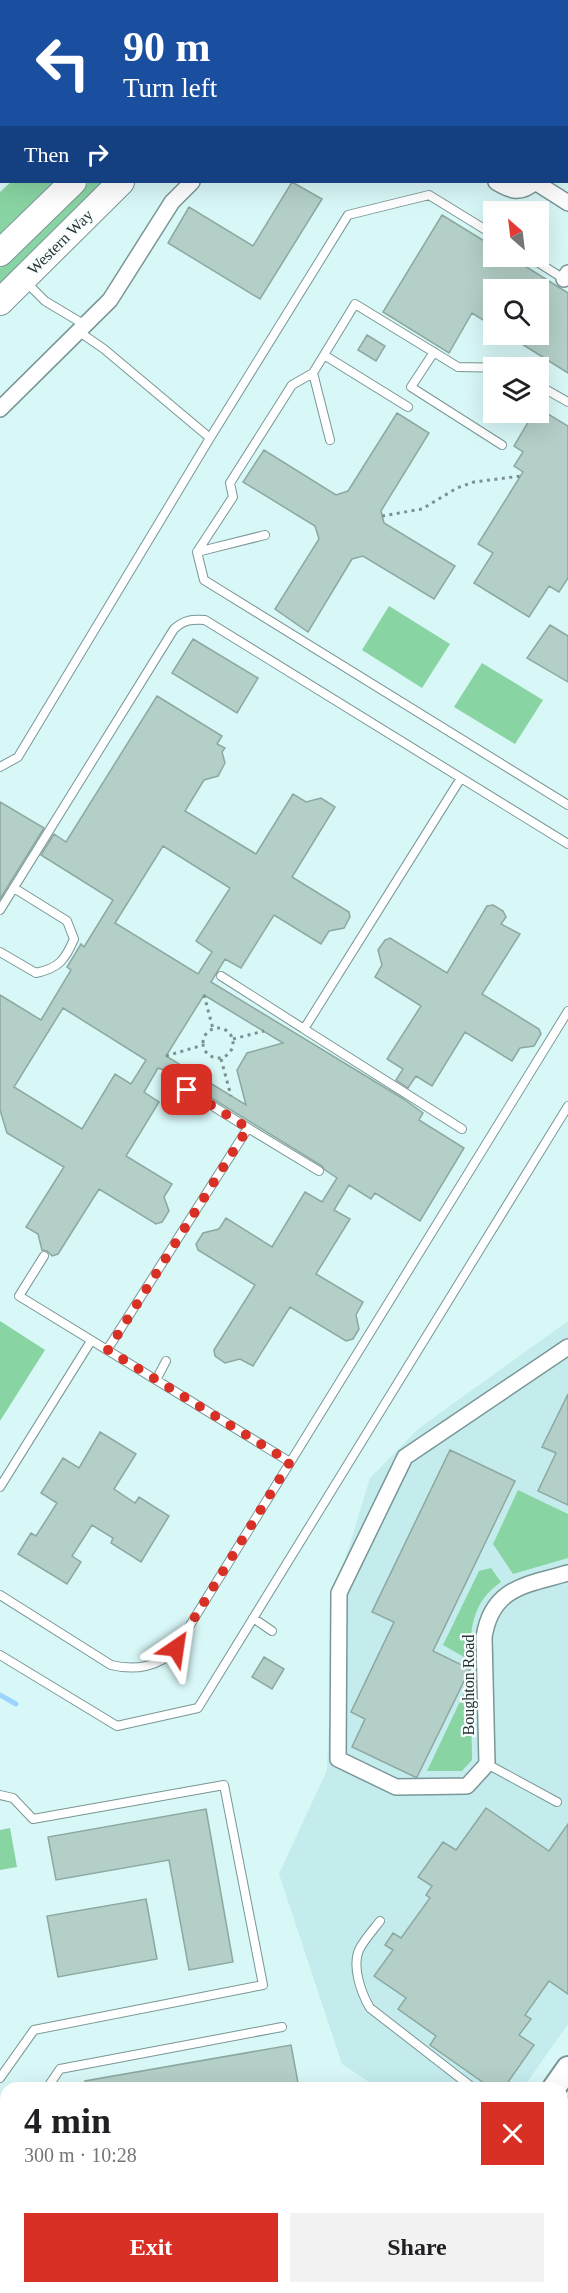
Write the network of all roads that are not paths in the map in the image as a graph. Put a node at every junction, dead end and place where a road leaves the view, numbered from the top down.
1 (72, 183) edge
2 (120, 183) edge
3 (191, 183) edge
4 (498, 183) edge
5 (533, 183) edge
6 (537, 183) edge
7 (568, 203) edge
8 (483, 228) edge
9 (0, 253) edge
10 (548, 267) edge
11 (567, 278) edge
12 (22, 279) junction
13 (0, 302) edge
14 (82, 328) junction
15 (434, 352) junction
16 (324, 355) junction
17 (483, 367) edge
18 (313, 373) junction
19 (549, 391) edge
20 (568, 402) edge
21 (408, 407) dead end
22 (0, 409) edge
23 (210, 438) junction
24 (330, 440) dead end
25 (502, 445) dead end
26 (265, 535) dead end
27 (197, 552) junction
28 (0, 767) edge
29 (461, 778) junction
30 (568, 805) edge
31 (568, 844) edge
32 (14, 888) junction
33 (0, 910) edge
34 (0, 952) edge
35 (221, 976) dead end
36 (568, 1011) edge
37 (304, 1029) junction
38 (166, 1077) dead end
39 (568, 1106) edge
40 (248, 1128) junction
41 (462, 1129) dead end
42 (319, 1171) dead end
43 (44, 1256) dead end
44 (92, 1341) junction
45 (568, 1347) edge
46 (108, 1350) junction
47 (166, 1361) dead end
48 (156, 1380) junction
49 (290, 1462) junction
50 (0, 1487) edge
51 (568, 1573) edge
52 (0, 1595) edge
53 (253, 1618) junction
54 (272, 1631) dead end
55 (0, 1655) edge
56 (487, 1764) junction
57 (0, 1795) edge
58 (13, 1798) junction
59 (0, 1800) edge
60 (557, 1802) dead end
61 (380, 1921) dead end
62 (282, 2027) dead end
63 (568, 2068) edge
64 (0, 2078) edge
65 (51, 2082) edge
66 (465, 2082) edge
67 (558, 2082) edge

1 - 9 main road, Western Way
2 - 12 main road, Western Way
3 - 14 street
4 - 5 street
6 - 7 street
8 - 23 lane
10 - 11 lane
12 - 13 main road, Western Way
12 - 14 lane
14 - 22 street
14 - 23 lane
15 - 16 lane
15 - 17 lane
15 - 25 lane
16 - 18 lane
16 - 21 lane
18 - 24 lane
18 - 27 lane
19 - 20 lane
23 - 28 lane
26 - 27 lane
27 - 30 lane
29 - 31 lane
29 - 32 lane
29 - 37 lane
32 - 33 lane
32 - 34 lane
35 - 37 lane
36 - 49 lane
37 - 41 lane
38 - 40 lane
39 - 53 lane
40 - 42 lane
40 - 46 lane
43 - 44 lane
44 - 46 lane
44 - 50 lane
45 - 56 street
46 - 48 lane
47 - 48 lane
48 - 49 lane
49 - 52 lane
51 - 56 street, Boughton Road
53 - 54 lane
53 - 55 lane
56 - 60 lane
57 - 58 lane
58 - 59 lane
58 - 64 lane
61 - 66 lane
62 - 65 lane
63 - 67 street

